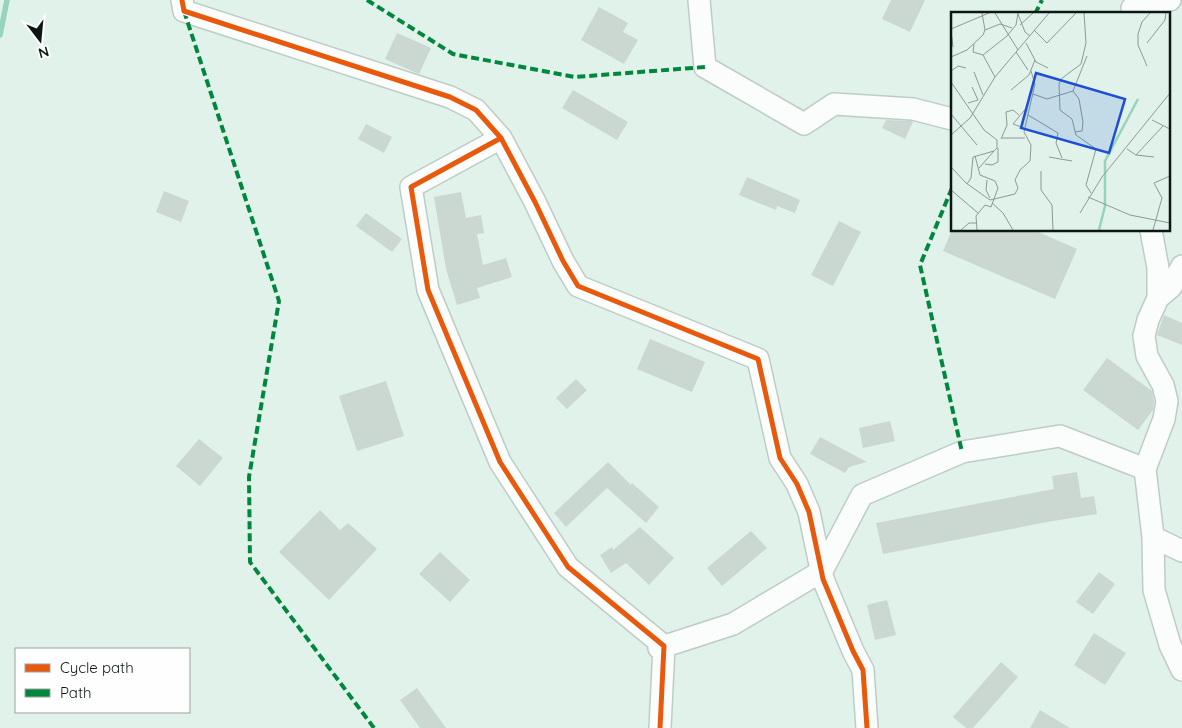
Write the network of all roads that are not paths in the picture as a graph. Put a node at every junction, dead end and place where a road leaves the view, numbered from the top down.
1 (182, 0) edge
2 (700, 0) edge
3 (1172, 0) edge
4 (1182, 0) edge
5 (1132, 7) edge
6 (951, 119) edge
7 (501, 138) junction
8 (1151, 231) edge
9 (1182, 266) edge
10 (1158, 298) junction
11 (1145, 469) junction
12 (1153, 537) junction
13 (1182, 551) edge
14 (822, 571) junction
15 (661, 647) junction
16 (1182, 670) edge
17 (660, 728) edge
18 (866, 728) edge

1 - 7 street
2 - 6 street
3 - 4 street
3 - 5 street
7 - 14 street
7 - 15 street
8 - 10 street
9 - 10 street
10 - 11 street
11 - 12 street
11 - 14 street
12 - 13 street
12 - 16 street
14 - 15 street
14 - 18 street
15 - 17 street

